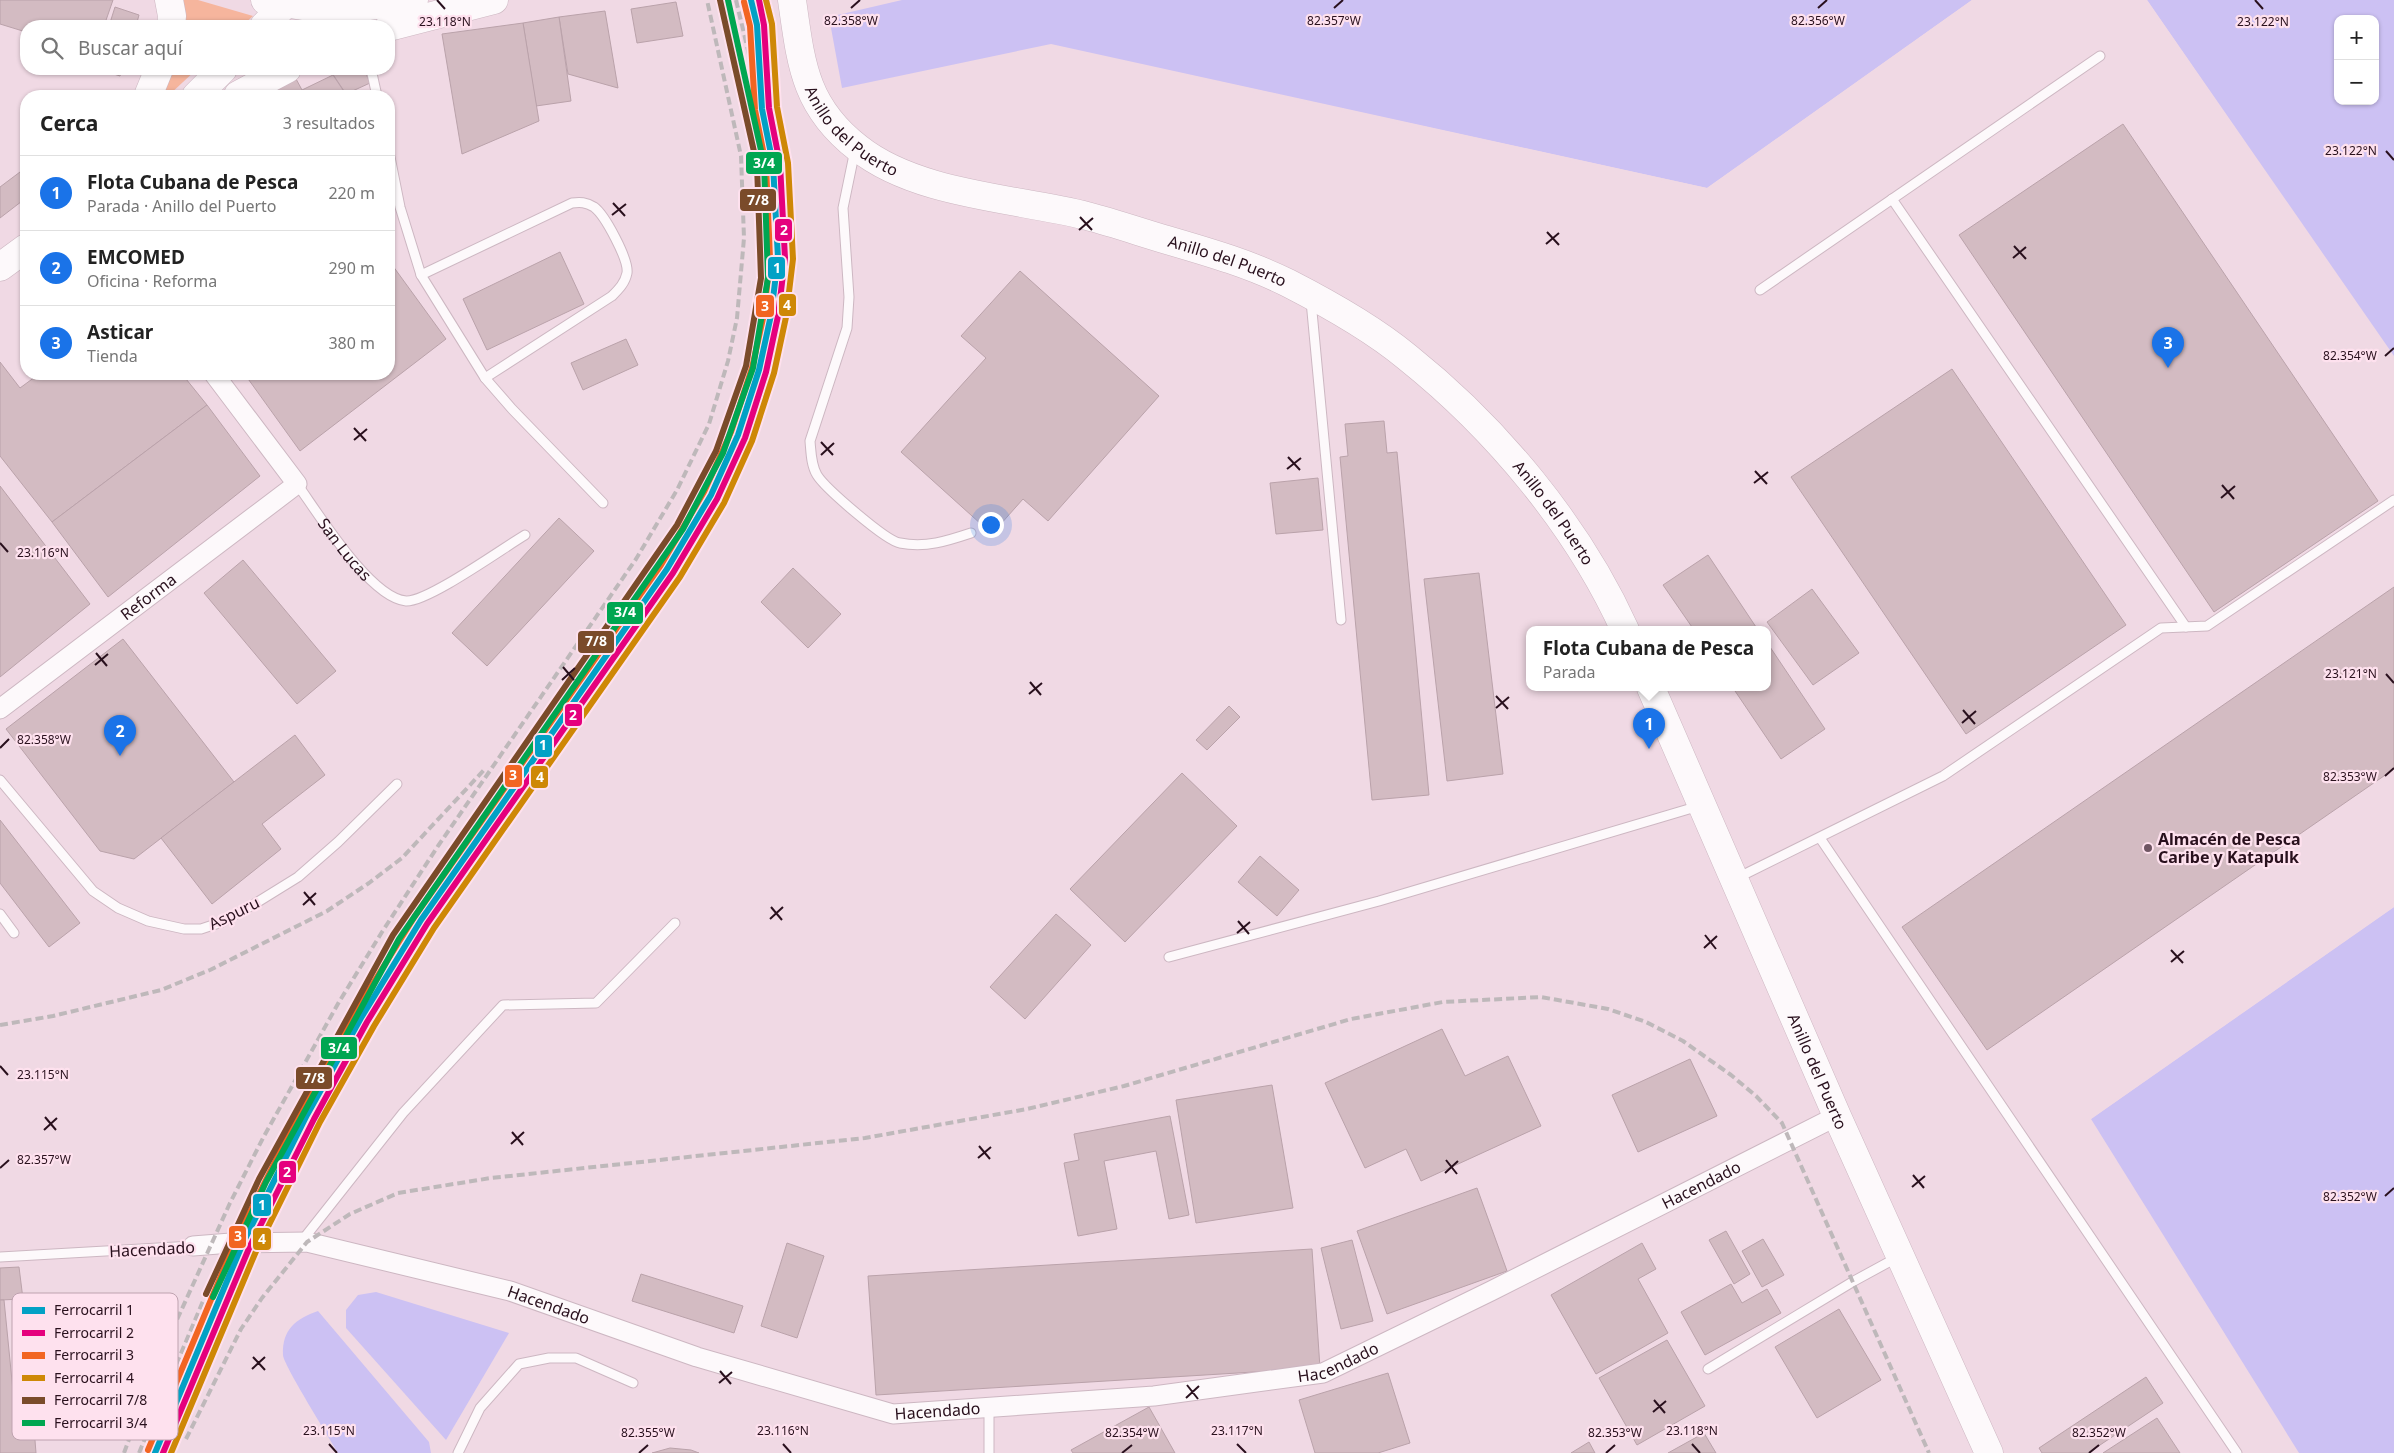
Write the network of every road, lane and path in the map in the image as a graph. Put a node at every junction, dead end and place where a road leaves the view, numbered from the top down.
1 (169, 0) edge
2 (414, 0) edge
3 (494, 0) edge
4 (792, 0) edge
5 (280, 1) edge
6 (341, 14) edge
7 (172, 20) edge
8 (268, 20) edge
9 (395, 25) edge
10 (2100, 56) dead end
11 (157, 75) edge
12 (218, 75) edge
13 (261, 75) edge
14 (275, 75) edge
15 (372, 75) edge
16 (150, 90) edge
17 (202, 90) edge
18 (244, 90) edge
19 (248, 90) edge
20 (376, 90) edge
21 (856, 147) junction
22 (395, 182) edge
23 (1892, 199) junction
24 (20, 252) edge
25 (0, 267) edge
26 (421, 275) junction
27 (1760, 290) dead end
28 (1310, 296) junction
29 (485, 378) junction
30 (219, 380) edge
31 (297, 484) junction
32 (2394, 500) edge
33 (603, 503) dead end
34 (971, 533) dead end
35 (525, 535) dead end
36 (1341, 620) dead end
37 (1623, 626) edge
38 (2186, 627) junction
39 (1652, 691) edge
40 (0, 709) edge
41 (0, 780) edge
42 (397, 784) dead end
43 (1702, 806) junction
44 (1820, 838) junction
45 (1734, 879) junction
46 (0, 914) edge
47 (675, 923) dead end
48 (14, 933) dead end
49 (1169, 957) dead end
50 (1837, 1116) junction
51 (300, 1242) junction
52 (193, 1246) joint
53 (1900, 1256) junction
54 (0, 1258) edge
55 (1708, 1370) dead end
56 (633, 1383) dead end
57 (989, 1407) junction
58 (458, 1453) edge
59 (990, 1453) edge
60 (1989, 1453) edge
61 (2237, 1453) edge

1 - 7 main road
2 - 6 main road
3 - 9 main road
4 - 21 main road, Anillo del Puerto
5 - 6 main road
5 - 8 main road
10 - 23 lane
11 - 16 main road
12 - 17 main road
13 - 18 main road
14 - 19 main road
15 - 20 lane
21 - 28 main road, Anillo del Puerto
21 - 34 lane
22 - 26 lane
23 - 27 lane
23 - 38 lane
24 - 25 main road
26 - 29 lane
26 - 29 lane
28 - 36 lane
28 - 37 main road, Anillo del Puerto
29 - 33 lane
30 - 31 street, San Lucas
31 - 35 lane, San Lucas
31 - 40 street, Reforma
32 - 38 lane
38 - 44 lane
39 - 43 main road, Anillo del Puerto
41 - 42 lane, Aspuru
43 - 45 main road, Anillo del Puerto
43 - 49 lane
44 - 45 lane
44 - 61 lane
45 - 50 main road, Anillo del Puerto
46 - 48 lane
47 - 51 lane
50 - 53 main road, Anillo del Puerto
50 - 57 street, Hacendado
51 - 52 street, Hacendado
51 - 57 street, Hacendado
52 - 54 lane, Hacendado
53 - 55 lane
53 - 60 main road, Anillo del Puerto
56 - 58 lane
57 - 59 lane

